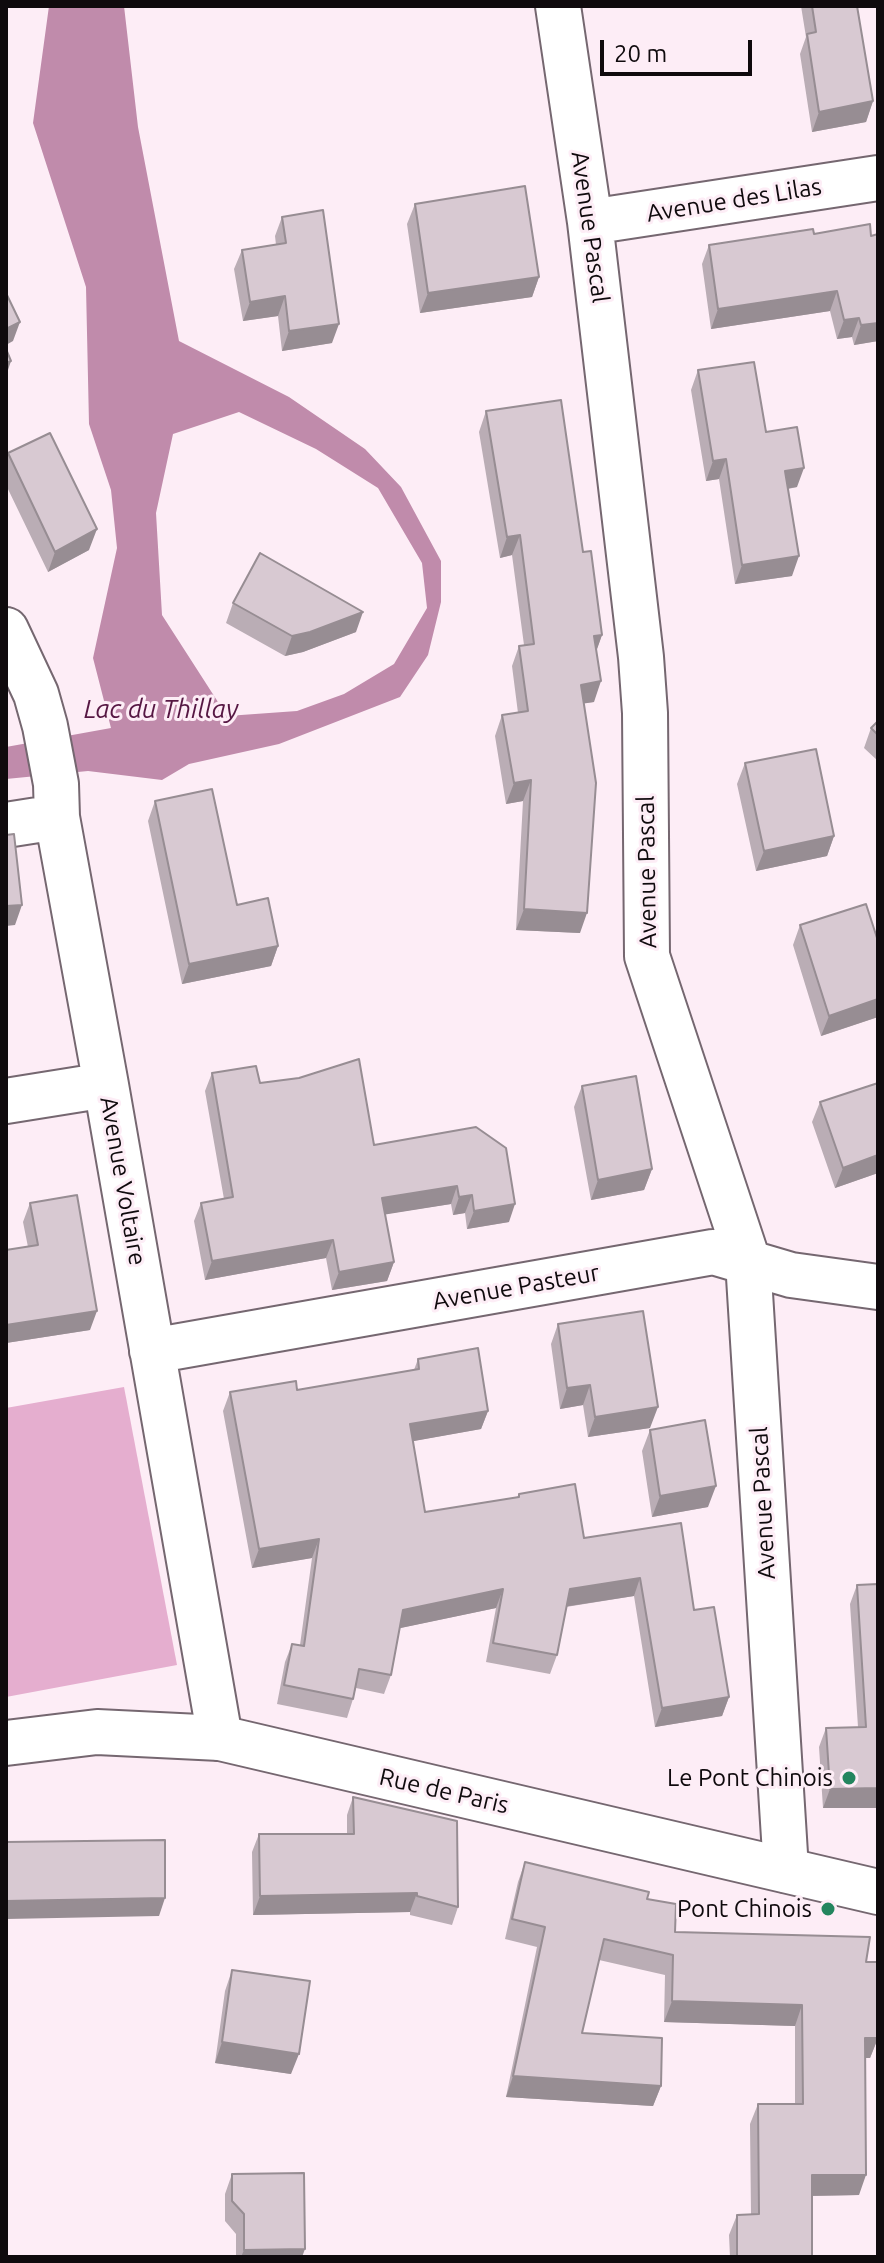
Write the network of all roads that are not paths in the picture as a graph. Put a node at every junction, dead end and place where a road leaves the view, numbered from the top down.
1 (558, 6) edge
2 (878, 178) edge
3 (590, 222) junction
4 (6, 630) edge
5 (56, 800) junction
6 (6, 825) edge
7 (106, 1085) junction
8 (6, 1101) edge
9 (748, 1261) junction
10 (878, 1287) edge
11 (152, 1351) junction
12 (220, 1738) junction
13 (6, 1743) edge
14 (786, 1870) junction
15 (878, 1892) edge

1 - 3 street, Avenue Pascal
2 - 3 street, Avenue des Lilas
3 - 9 street, Avenue Pascal
4 - 5 street, Avenue Voltaire
5 - 6 street
5 - 7 street, Avenue Voltaire
7 - 8 street
7 - 11 street, Avenue Voltaire
9 - 10 street, Avenue Pasteur
9 - 11 street, Avenue Pasteur
9 - 14 street, Avenue Pascal
11 - 12 street, Avenue Voltaire
12 - 13 street, Rue de Paris
12 - 14 street, Rue de Paris
14 - 15 street, Rue de Paris

